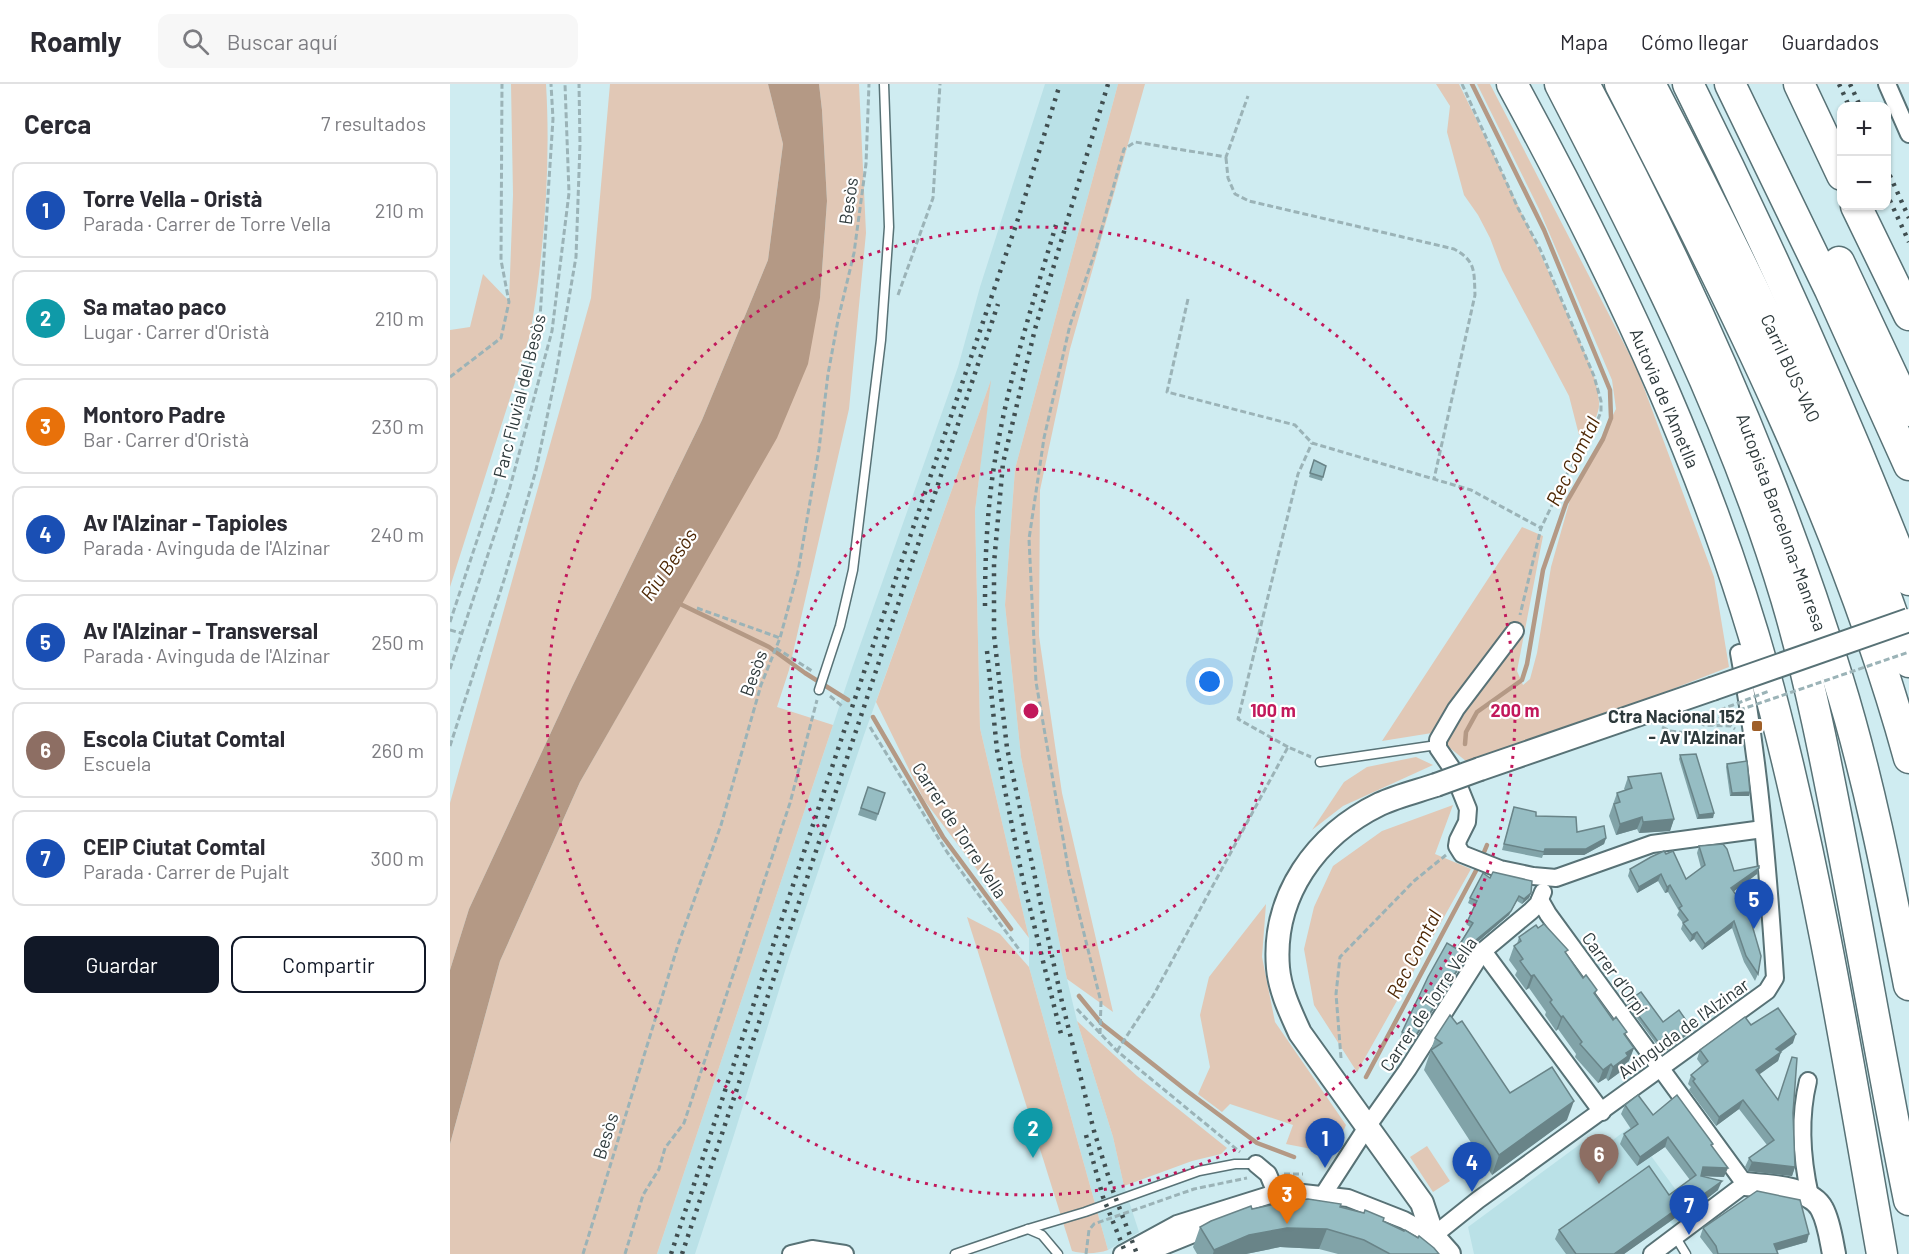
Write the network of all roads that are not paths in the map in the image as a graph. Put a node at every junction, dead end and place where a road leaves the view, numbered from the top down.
1 (884, 84) edge
2 (1512, 84) edge
3 (1560, 84) edge
4 (1584, 84) edge
5 (1620, 84) edge
6 (1650, 84) edge
7 (1667, 84) edge
8 (1688, 84) edge
9 (1730, 84) edge
10 (1753, 84) edge
11 (1799, 84) edge
12 (1887, 84) edge
13 (1909, 134) edge
14 (1837, 164) edge
15 (1858, 210) edge
16 (1727, 235) junction
17 (1909, 315) edge
18 (1909, 411) edge
19 (1909, 465) edge
20 (1727, 554) junction
21 (1909, 580) edge
22 (1909, 620) edge
23 (1515, 632) road end
24 (1739, 653) joint
25 (1909, 662) edge
26 (819, 690) road end
27 (1437, 745) junction
28 (1909, 758) edge
29 (1320, 762) road end
30 (1763, 829) junction
31 (1546, 878) junction
32 (1540, 900) junction
33 (1483, 951) junction
34 (1909, 985) edge
35 (1661, 1069) junction
36 (1808, 1081) dead end
37 (1602, 1112) junction
38 (1367, 1126) junction
39 (1262, 1169) joint
40 (1745, 1184) junction
41 (1276, 1193) junction
42 (1323, 1195) junction
43 (1810, 1196) junction
44 (1909, 1200) edge
45 (1028, 1229) junction
46 (1433, 1236) junction
47 (1675, 1236) junction
48 (791, 1254) edge
49 (845, 1254) edge
50 (955, 1254) edge
51 (1058, 1254) edge
52 (1122, 1254) edge
53 (1144, 1254) edge
54 (1449, 1254) edge
55 (1652, 1254) edge
56 (1686, 1254) edge
57 (1834, 1254) edge
58 (1882, 1254) edge

1 - 26 lane
2 - 20 highway, Autovia de l'Ametlla
3 - 44 highway
4 - 34 highway, Autopista Barcelona-Manresa
5 - 28 highway
6 - 16 highway, Carril BUS-VAO
7 - 16 highway
8 - 21 highway
9 - 19 highway
10 - 18 highway
11 - 14 highway
12 - 13 street
15 - 17 highway
16 - 25 highway, Carril BUS-VAO
20 - 24 highway
20 - 58 highway, Autovia de l'Ametlla
22 - 38 street, bridge
23 - 27 street
24 - 30 street, Avinguda de l'Alzinar
27 - 29 lane
27 - 31 street
30 - 31 street
30 - 35 street, Avinguda de l'Alzinar
31 - 32 street, Carrer de Torre Vella
32 - 33 street, Carrer de Torre Vella
32 - 35 street, Carrer d'Orpí
33 - 37 street
33 - 38 street, Carrer de Torre Vella
35 - 37 street, Avinguda de l'Alzinar
35 - 40 street, Carrer d'Orpí
36 - 43 street
37 - 46 street, Avinguda de l'Alzinar
38 - 42 street, Carrer de Torre Vella
38 - 46 street
39 - 41 street
39 - 45 lane
40 - 43 street
40 - 47 street
41 - 42 street
41 - 52 street
41 - 53 street
42 - 46 street
43 - 57 street
45 - 50 lane
45 - 51 lane
46 - 54 street
47 - 55 street
47 - 56 lane
48 - 49 street

